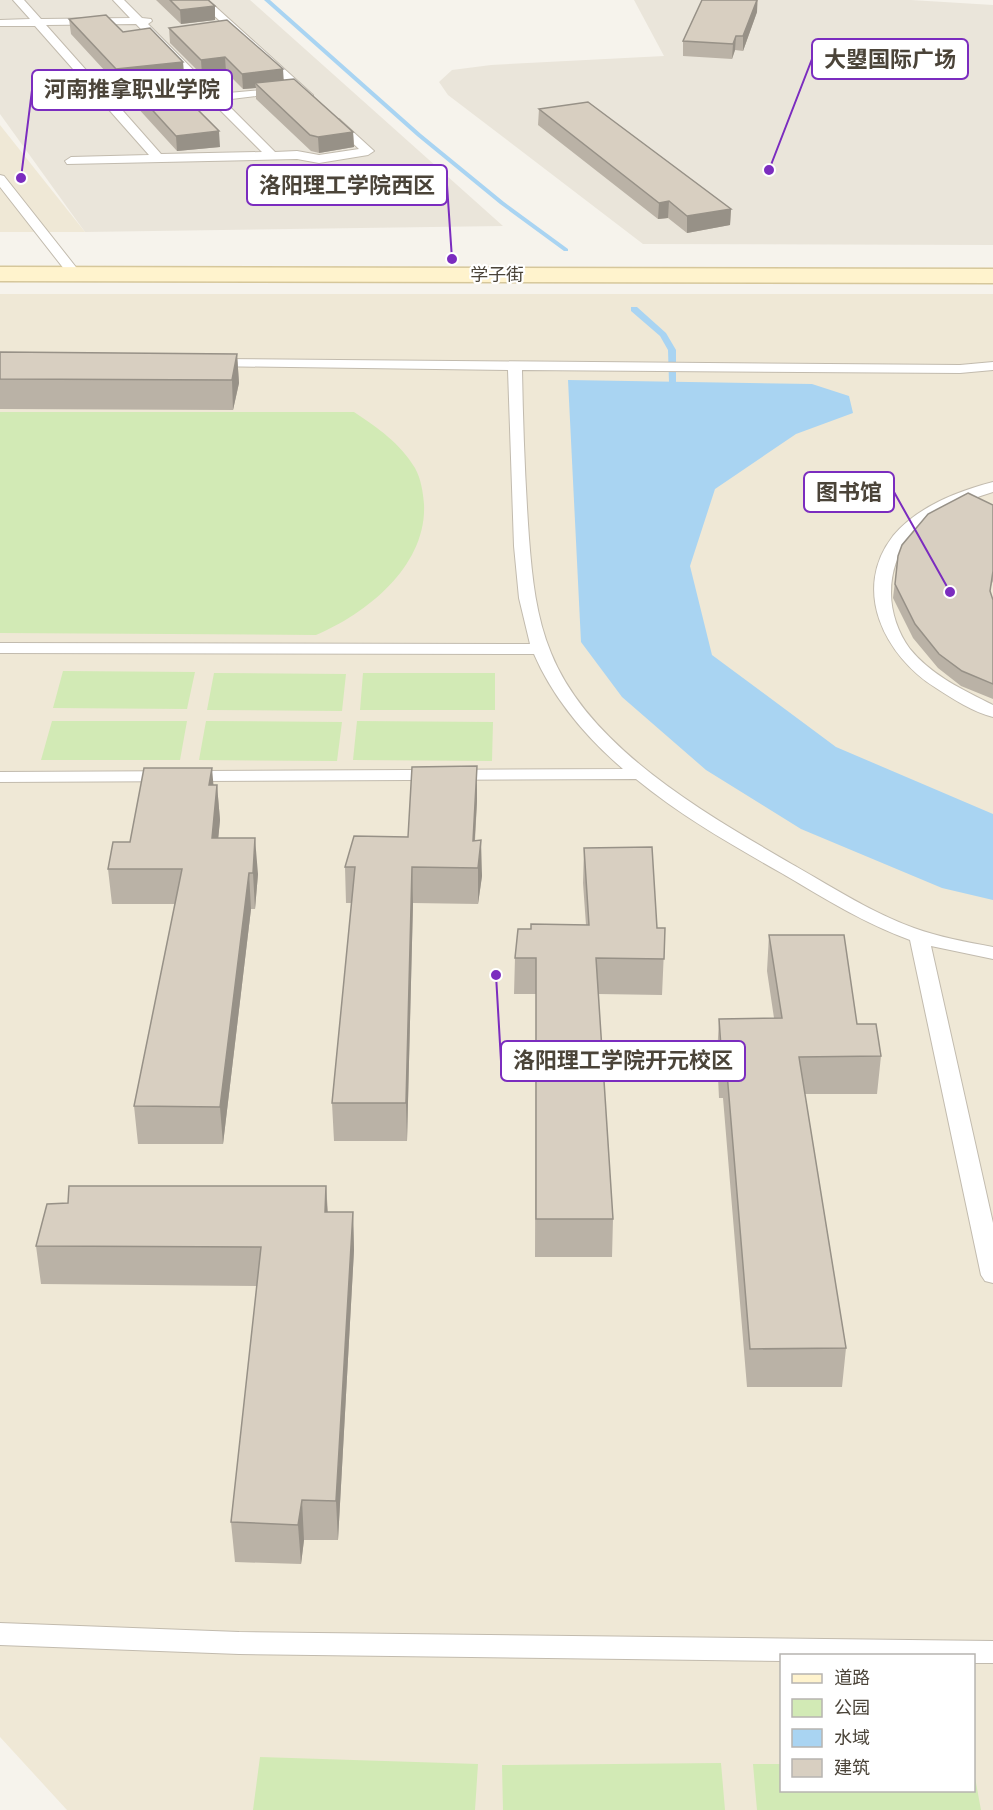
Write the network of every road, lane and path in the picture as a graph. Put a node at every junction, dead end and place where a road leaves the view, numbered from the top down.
1 (18, 0) edge
2 (118, 0) edge
3 (202, 0) edge
4 (153, 20) dead end
5 (139, 21) junction
6 (0, 23) edge
7 (39, 23) junction
8 (198, 81) junction
9 (299, 88) junction
10 (100, 92) junction
11 (214, 98) junction
12 (272, 156) junction
13 (158, 158) junction
14 (71, 161) dead end
15 (0, 179) edge
16 (0, 273) edge
17 (74, 276) junction
18 (0, 278) edge
19 (993, 278) edge
20 (204, 363) edge
21 (515, 365) junction
22 (993, 366) edge
23 (993, 487) edge
24 (0, 648) edge
25 (540, 649) junction
26 (993, 712) edge
27 (639, 774) junction
28 (0, 777) edge
29 (919, 935) junction
30 (993, 953) edge
31 (993, 1275) edge
32 (0, 1634) edge
33 (993, 1652) edge

1 - 7 lane
2 - 5 lane
3 - 9 lane
4 - 5 lane
5 - 7 lane
5 - 8 lane
6 - 7 lane
7 - 10 lane
8 - 10 lane
8 - 11 lane
9 - 11 lane
9 - 12 lane
10 - 13 lane
11 - 12 lane
12 - 13 lane
13 - 14 lane
15 - 17 lane
16 - 17 street, 学子街
17 - 18 street, 学子街
17 - 19 street, 学子街
20 - 21 lane
21 - 22 lane
21 - 25 lane
23 - 26 lane
24 - 25 lane
25 - 27 lane
27 - 28 lane
27 - 29 lane
29 - 30 lane
29 - 31 lane
32 - 33 lane

